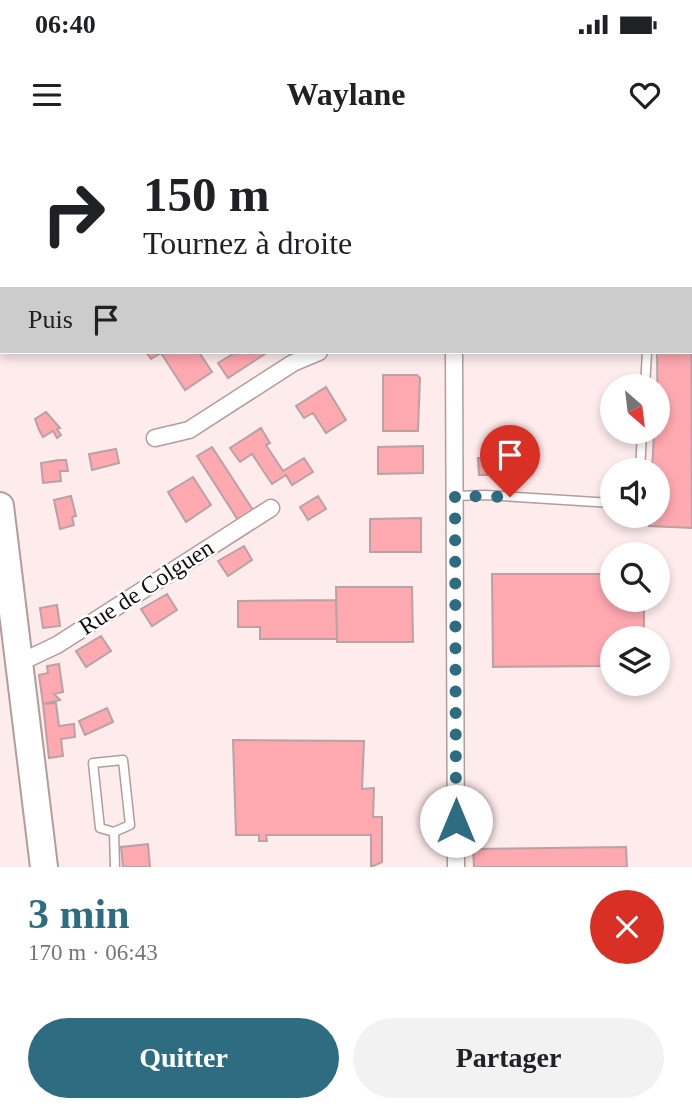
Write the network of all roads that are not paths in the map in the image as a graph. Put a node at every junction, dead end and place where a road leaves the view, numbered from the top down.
1 (314, 354) edge
2 (454, 354) edge
3 (647, 354) edge
4 (646, 374) edge
5 (155, 438) dead end
6 (455, 496) junction
7 (600, 502) edge
8 (0, 506) edge
9 (271, 508) dead end
10 (19, 663) junction
11 (114, 832) junction
12 (44, 867) edge
13 (115, 867) edge
14 (456, 867) edge

1 - 5 street
2 - 6 street
3 - 4 lane
6 - 7 lane
6 - 14 street
8 - 10 main road
9 - 10 street, Rue de Colguen
10 - 12 main road
11 - 11 lane
11 - 13 lane

